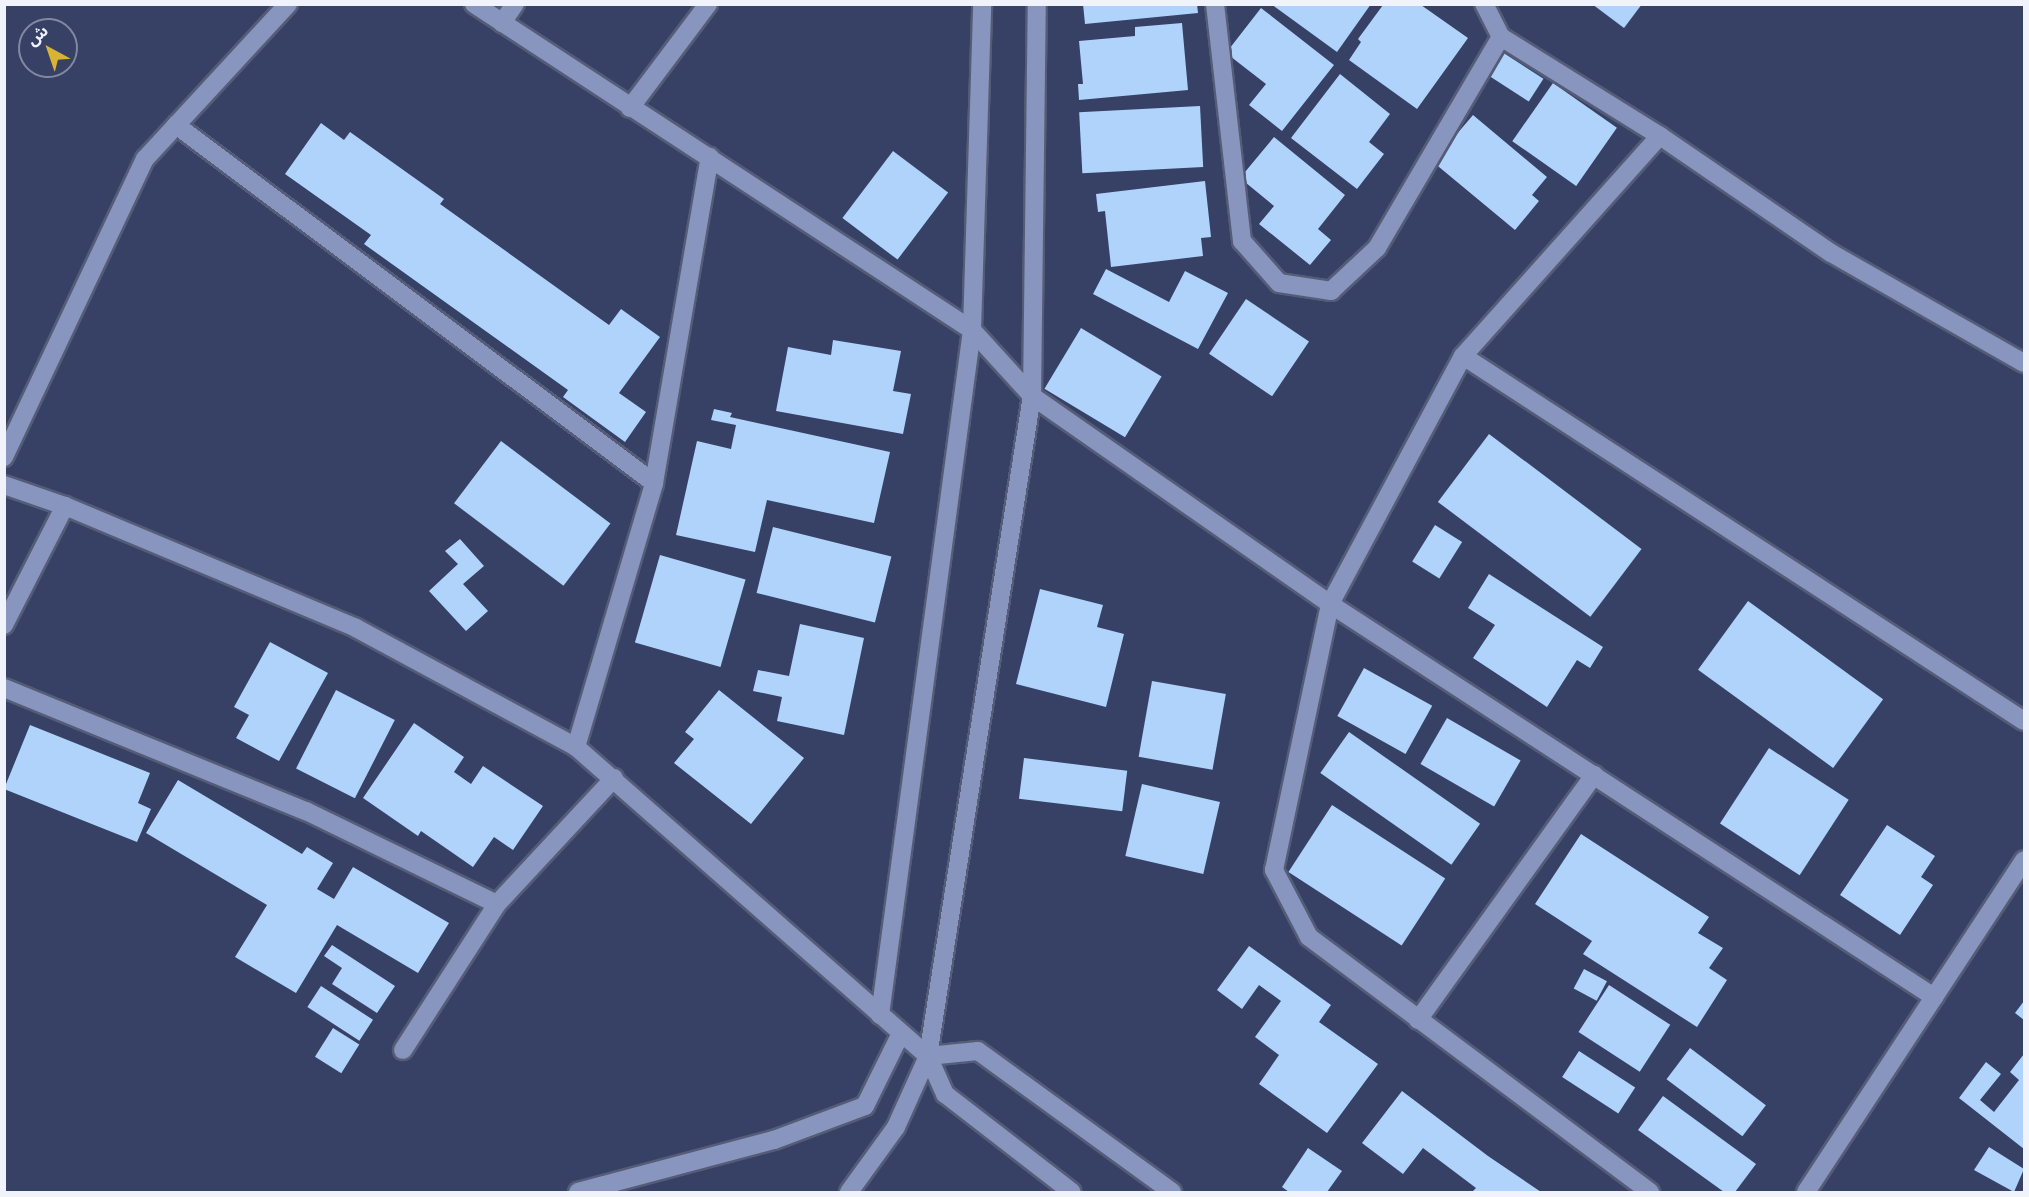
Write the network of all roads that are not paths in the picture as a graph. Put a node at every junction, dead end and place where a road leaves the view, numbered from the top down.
1 (288, 4) edge
2 (474, 4) edge
3 (515, 4) edge
4 (708, 4) edge
5 (982, 4) edge
6 (1037, 4) edge
7 (1215, 4) edge
8 (1484, 4) edge
9 (502, 23) junction
10 (1501, 37) junction
11 (630, 108) junction
12 (177, 125) junction
13 (1660, 136) junction
14 (710, 157) junction
15 (972, 330) junction
16 (1463, 356) junction
17 (2025, 363) edge
18 (1032, 396) junction
19 (4, 457) edge
20 (654, 483) junction
21 (4, 485) edge
22 (65, 506) junction
23 (1330, 603) junction
24 (4, 625) edge
25 (4, 688) edge
26 (2025, 721) edge
27 (576, 747) junction
28 (1594, 775) junction
29 (614, 778) junction
30 (2025, 860) edge
31 (497, 904) junction
32 (1934, 997) junction
33 (880, 1014) junction
34 (1418, 1020) junction
35 (901, 1033) junction
36 (403, 1050) dead end
37 (928, 1056) junction
38 (578, 1192) edge
39 (849, 1192) edge
40 (1072, 1192) edge
41 (1172, 1192) edge
42 (1650, 1192) edge
43 (1806, 1192) edge

1 - 12 street
2 - 9 street
3 - 9 street
4 - 11 street
5 - 15 street
6 - 18 street
7 - 10 street
8 - 10 street
9 - 11 street
10 - 13 street
11 - 14 street
12 - 19 street
12 - 20 street
13 - 16 street
13 - 17 street
14 - 15 street
14 - 20 street
15 - 18 street
15 - 33 street
16 - 23 street
16 - 26 street
18 - 23 street
18 - 37 street
20 - 27 street
21 - 22 street
22 - 24 street
22 - 27 street
23 - 28 street
23 - 34 street
25 - 31 street
27 - 29 street
28 - 32 street
28 - 34 street
29 - 31 street
29 - 33 street
30 - 32 street
31 - 36 street
32 - 43 street
33 - 35 street
34 - 42 street
35 - 37 street
35 - 38 street
37 - 39 street
37 - 40 street
37 - 41 street

